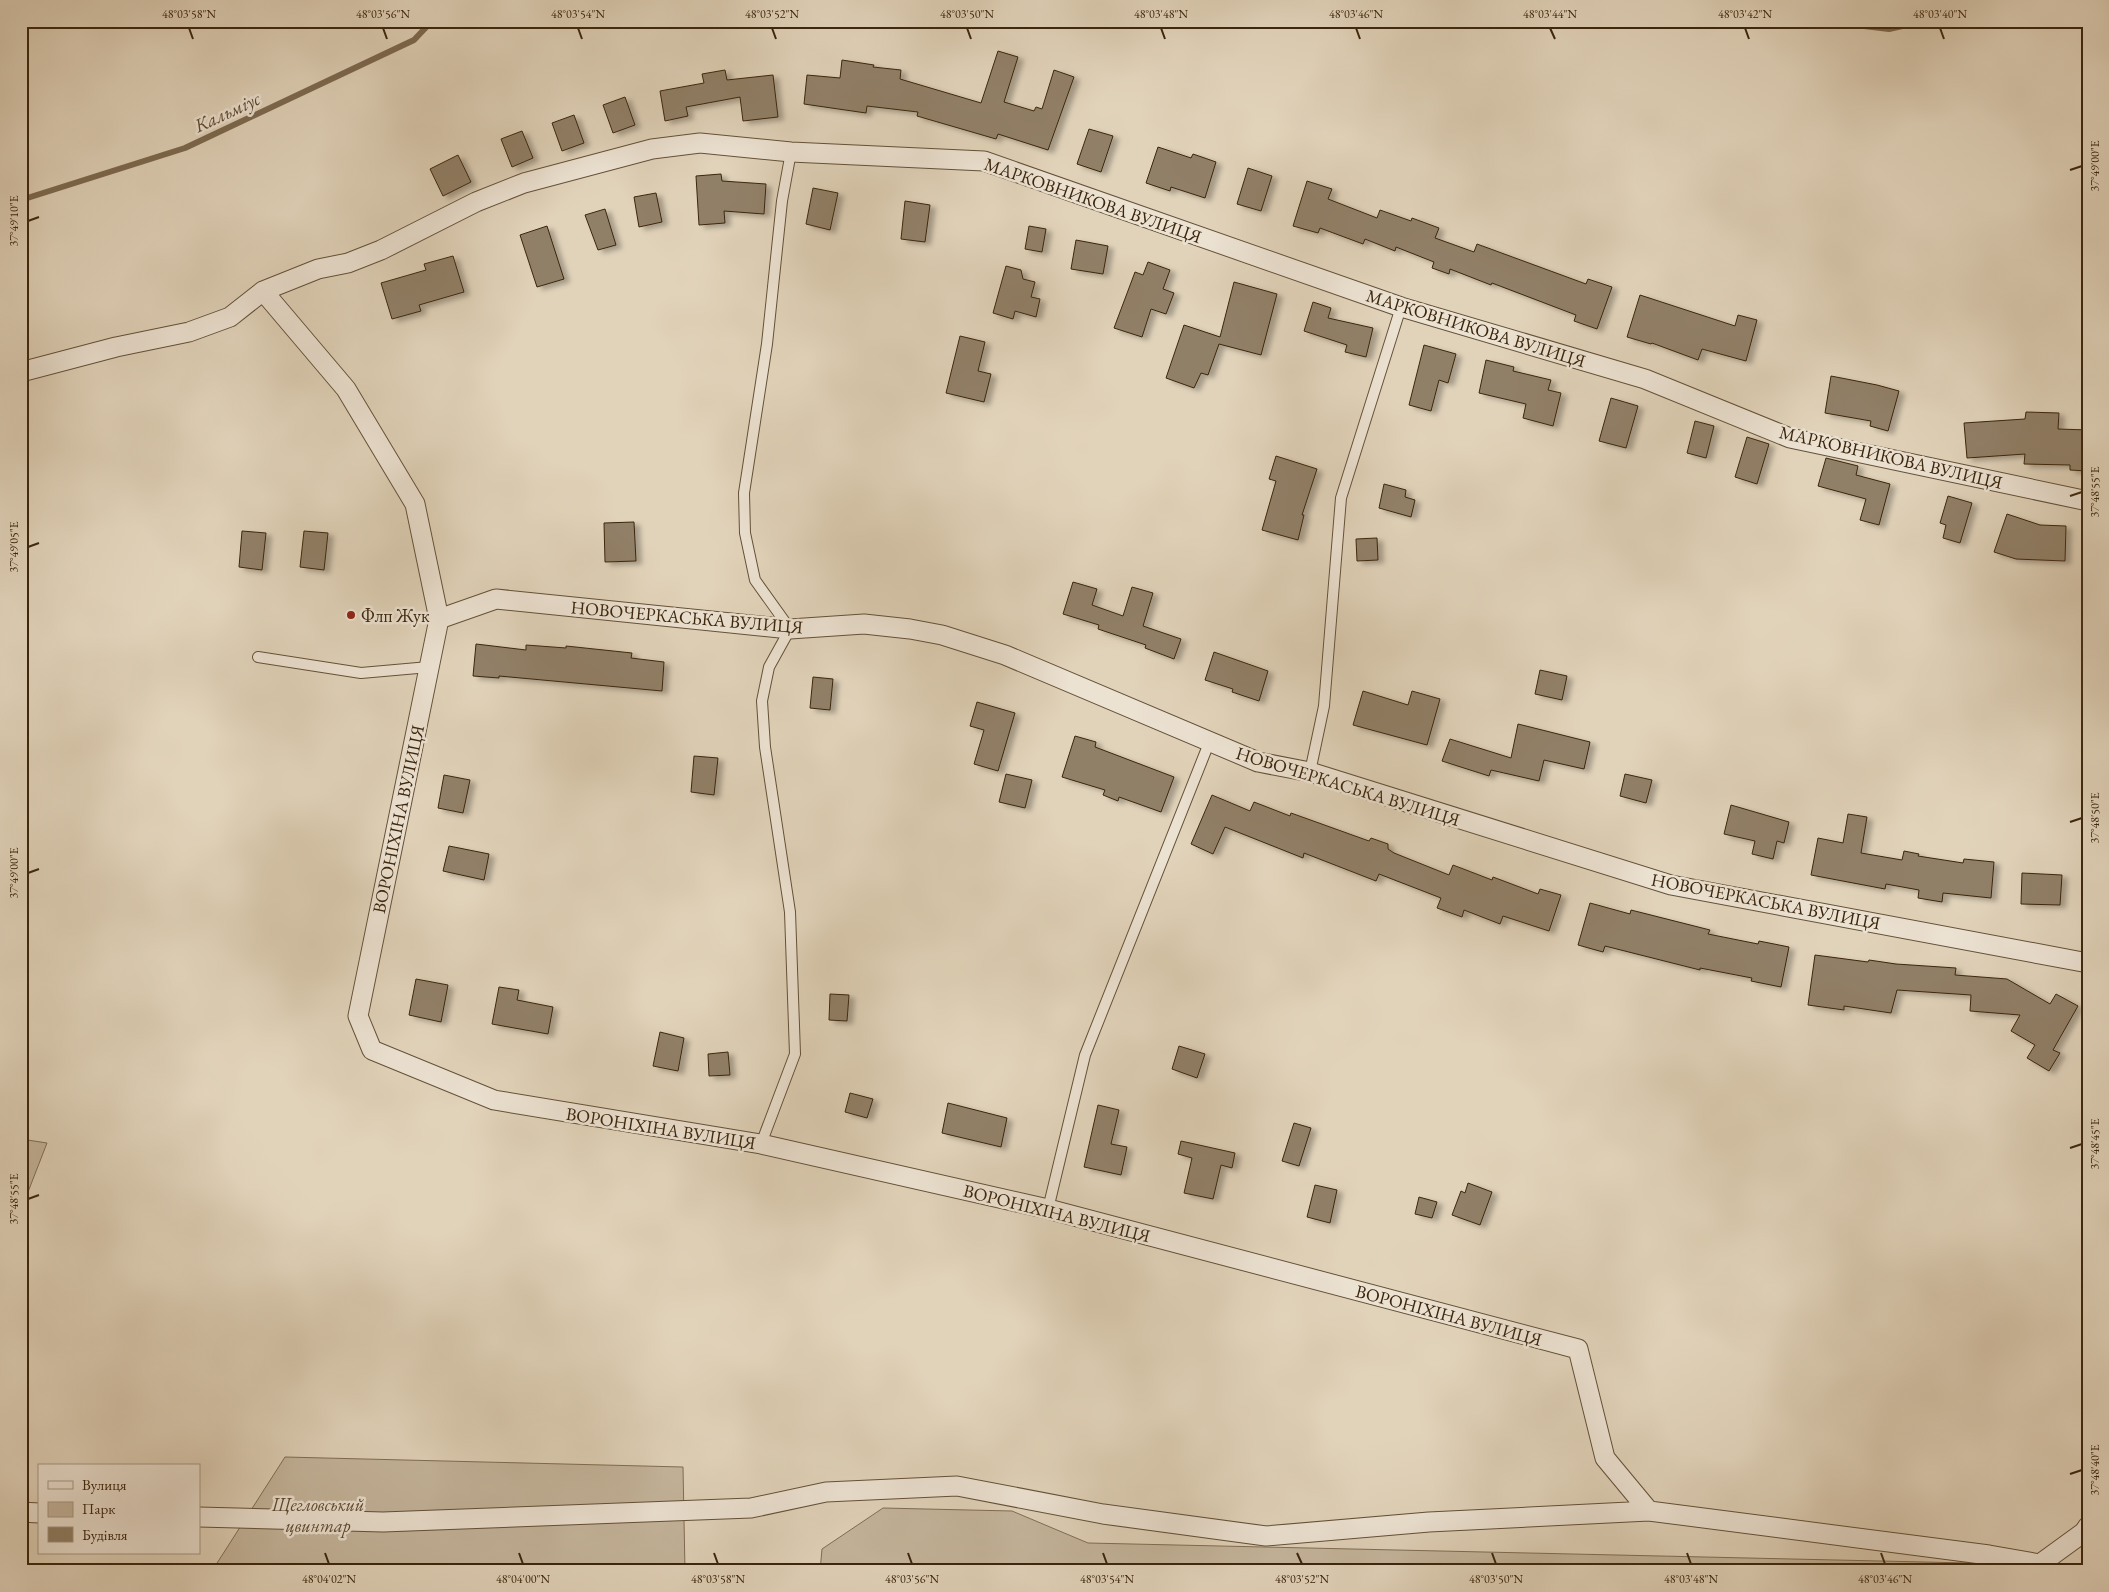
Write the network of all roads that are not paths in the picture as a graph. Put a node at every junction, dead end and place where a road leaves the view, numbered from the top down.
1 (791, 152) junction
2 (263, 291) junction
3 (1401, 307) junction
4 (21, 372) edge
5 (2088, 500) edge
6 (439, 619) junction
7 (790, 628) junction
8 (258, 657) dead end
9 (429, 667) junction
10 (1209, 743) junction
11 (1310, 772) junction
12 (2088, 963) edge
13 (761, 1144) junction
14 (1048, 1209) junction
15 (1649, 1511) junction
16 (21, 1512) edge
17 (38, 1513) edge
18 (200, 1517) edge
19 (2086, 1529) edge
20 (1988, 1563) edge
21 (2053, 1571) edge

1 - 2 street, МАРКОВНИКОВА ВУЛИЦЯ
1 - 3 street, МАРКОВНИКОВА ВУЛИЦЯ
1 - 7 lane
2 - 4 street, МАРКОВНИКОВА ВУЛИЦЯ
2 - 6 street, ВОРОНІХІНА ВУЛИЦЯ
3 - 5 street, МАРКОВНИКОВА ВУЛИЦЯ
3 - 11 lane
6 - 7 street, НОВОЧЕРКАСЬКА ВУЛИЦЯ
6 - 9 street, ВОРОНІХІНА ВУЛИЦЯ
7 - 10 street, НОВОЧЕРКАСЬКА ВУЛИЦЯ
7 - 13 lane
8 - 9 lane
9 - 13 street, ВОРОНІХІНА ВУЛИЦЯ
10 - 11 street, НОВОЧЕРКАСЬКА ВУЛИЦЯ
10 - 14 lane
11 - 12 street, НОВОЧЕРКАСЬКА ВУЛИЦЯ
13 - 14 street, ВОРОНІХІНА ВУЛИЦЯ
14 - 15 street, ВОРОНІХІНА ВУЛИЦЯ
15 - 18 street
15 - 20 street
16 - 17 street
19 - 20 street
19 - 21 street

